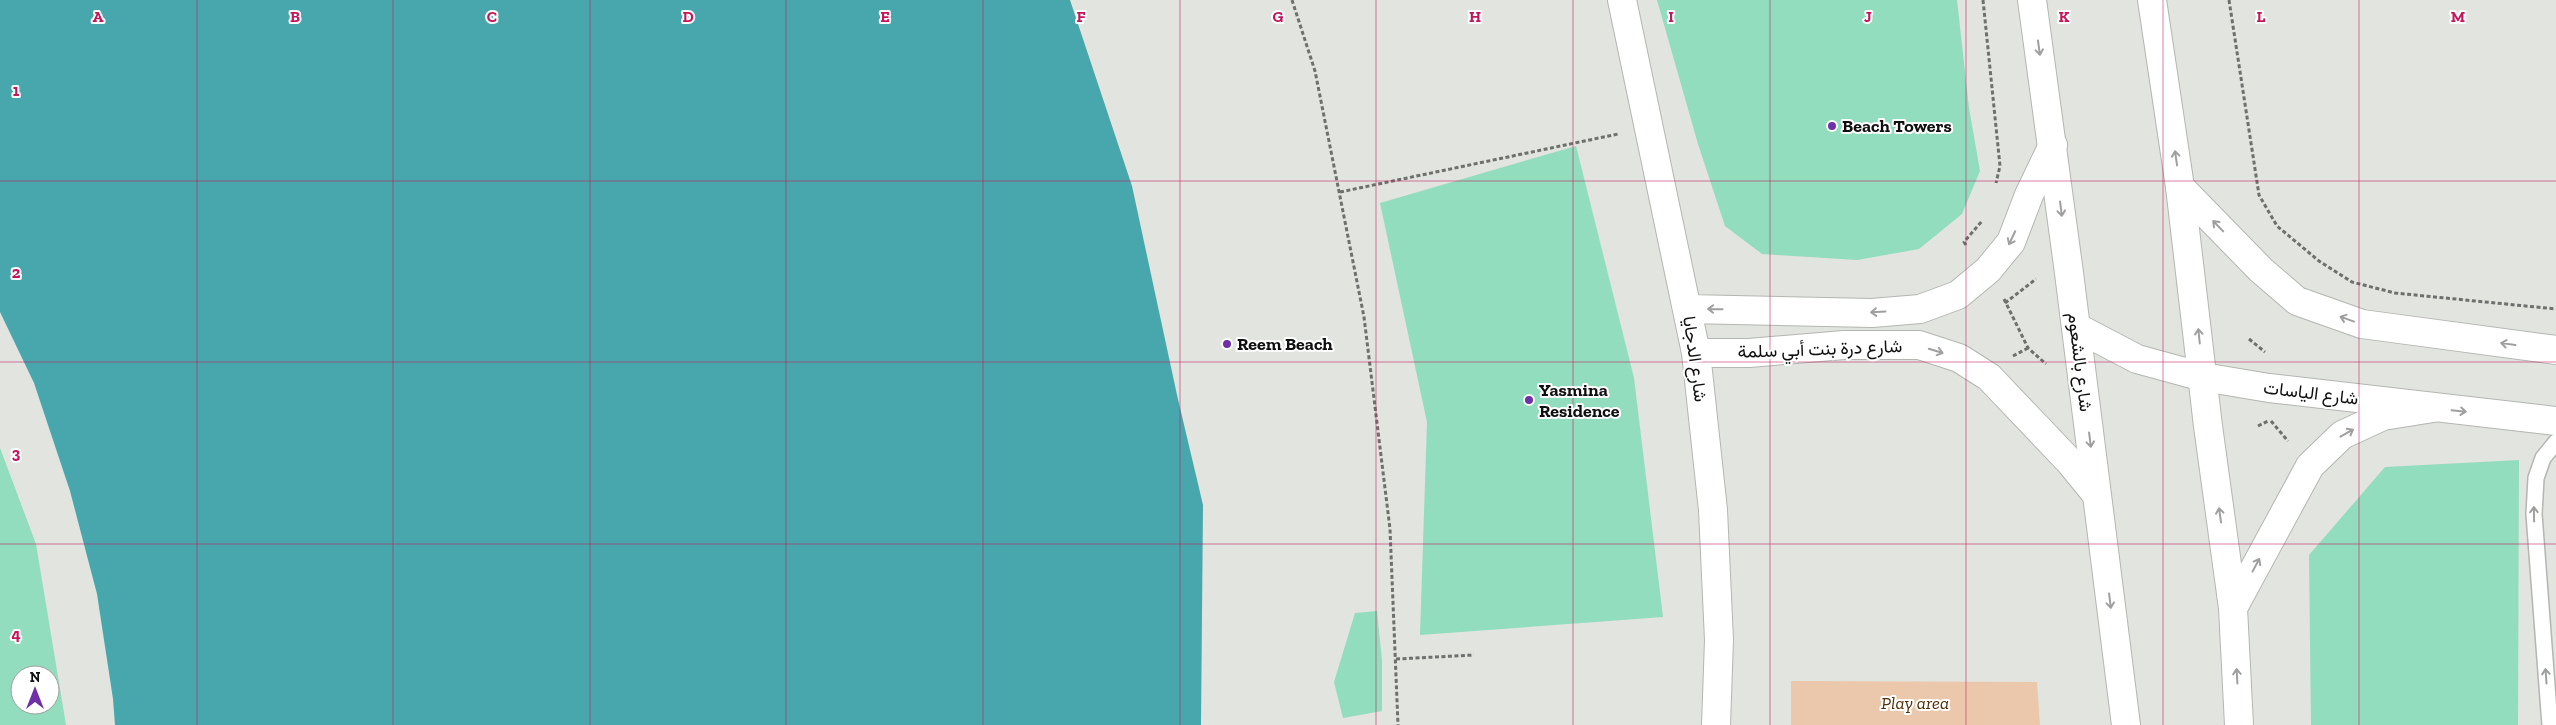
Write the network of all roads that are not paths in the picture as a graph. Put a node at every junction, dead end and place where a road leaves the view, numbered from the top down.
1 (1622, 0) edge
2 (2032, 0) edge
3 (2152, 0) edge
4 (2053, 145) junction
5 (2180, 187) junction
6 (1687, 309) junction
7 (2076, 327) junction
8 (2556, 350) edge
9 (1696, 353) junction
10 (2203, 377) junction
11 (2433, 408) junction
12 (2556, 421) edge
13 (2556, 442) edge
14 (2096, 494) junction
15 (2233, 608) junction
16 (1716, 725) edge
17 (2126, 725) edge
18 (2239, 725) edge
19 (2550, 725) edge

1 - 6 street, شارع الدجايا
2 -> 4 street, شارع بالشعوم
5 -> 3 street
4 -> 6 street, شارع درة بنت أبي سلمة
4 -> 7 street, شارع بالشعوم
8 -> 5 street
10 -> 5 street
6 - 9 street, شارع الدجايا
7 - 10 street, شارع الياسات
7 -> 14 street, شارع بالشعوم
9 -> 14 street, شارع درة بنت أبي سلمة
9 - 16 street, شارع الدجايا
10 - 11 street, شارع الياسات
15 -> 10 street
11 -> 12 street, شارع الياسات
15 -> 11 street
19 -> 13 lane
14 -> 17 street, شارع بالشعوم
18 -> 15 street

